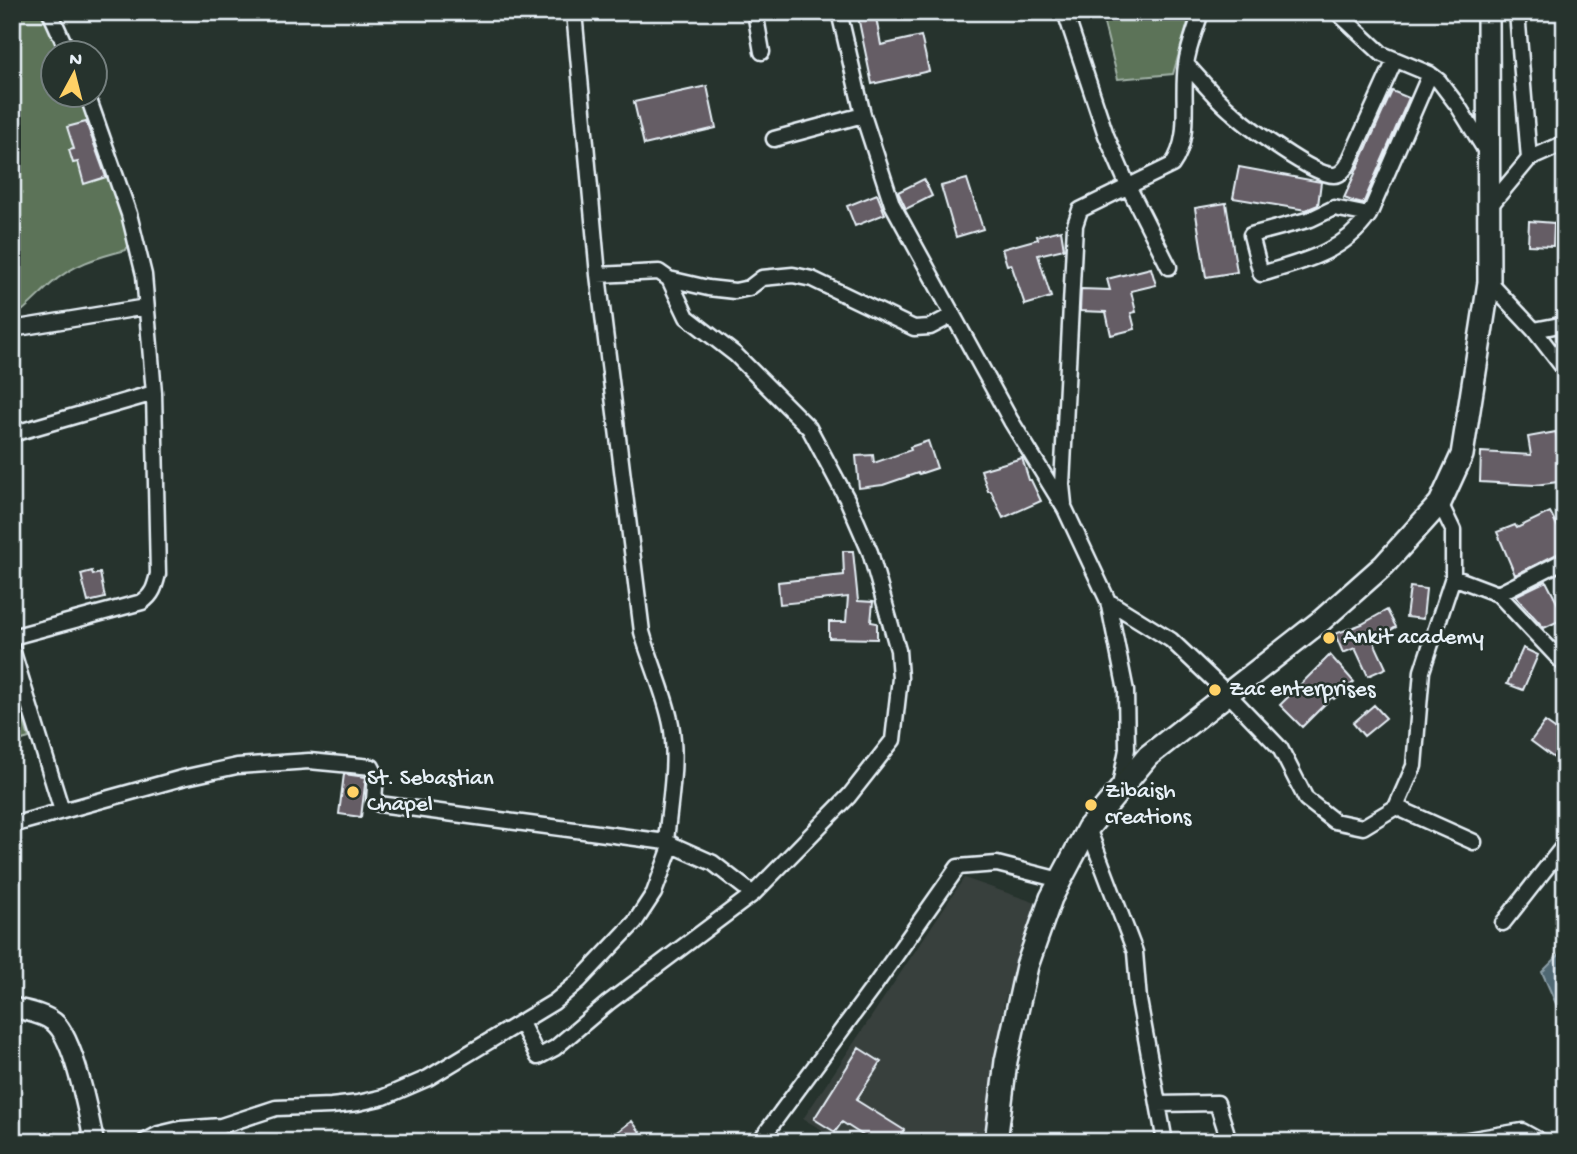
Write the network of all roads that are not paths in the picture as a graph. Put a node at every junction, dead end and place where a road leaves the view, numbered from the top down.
1 (50, 12) edge
2 (574, 12) edge
3 (755, 12) edge
4 (839, 12) edge
5 (1065, 12) edge
6 (1201, 12) edge
7 (1337, 12) edge
8 (1488, 12) edge
9 (1517, 12) edge
10 (62, 38) edge
11 (762, 52) dead end
12 (1395, 60) junction
13 (1186, 64) junction
14 (1430, 74) junction
15 (92, 108) edge
16 (863, 115) junction
17 (774, 139) dead end
18 (1565, 143) edge
19 (1490, 159) junction
20 (1529, 159) junction
21 (1128, 186) junction
22 (1490, 206) junction
23 (1369, 215) junction
24 (1169, 267) dead end
25 (598, 275) junction
26 (670, 279) junction
27 (1489, 282) junction
28 (146, 307) junction
29 (953, 315) junction
30 (1565, 324) edge
31 (12, 329) edge
32 (1534, 330) junction
33 (1565, 370) edge
34 (154, 393) junction
35 (12, 435) edge
36 (1440, 503) junction
37 (1065, 509) junction
38 (1565, 560) edge
39 (1453, 577) junction
40 (1498, 594) junction
41 (1108, 601) junction
42 (12, 637) edge
43 (12, 649) edge
44 (1565, 665) edge
45 (1228, 694) junction
46 (1120, 788) junction
47 (1396, 807) junction
48 (62, 811) junction
49 (12, 825) edge
50 (1088, 828) junction
51 (1474, 842) dead end
52 (669, 843) junction
53 (1565, 844) edge
54 (1060, 880) junction
55 (753, 894) junction
56 (1503, 923) dead end
57 (12, 1007) edge
58 (521, 1023) junction
59 (1158, 1104) junction
60 (1226, 1131) dead end
61 (94, 1142) edge
62 (144, 1142) edge
63 (759, 1142) edge
64 (996, 1142) edge
65 (1165, 1142) edge
66 (1455, 1142) edge
67 (1542, 1142) edge

1 - 10 street
2 - 25 street
3 - 11 street
4 - 16 street
5 - 21 street
6 - 13 street
7 - 12 street
8 - 19 main road
9 - 20 street
12 - 13 street
12 - 14 street
13 - 21 street
14 - 19 street
14 - 23 street
15 - 28 street
16 - 17 street
16 - 29 street
18 - 20 street
19 - 22 main road
20 - 22 street
21 - 24 street
21 - 37 street
22 - 27 main road
23 - 23 street
25 - 26 street
25 - 52 street
26 - 29 street
26 - 55 street
27 - 32 street
27 - 36 main road
28 - 31 street
28 - 34 street
29 - 37 street
30 - 32 street
32 - 33 street
34 - 35 street
34 - 42 street
36 - 39 street
36 - 45 main road
37 - 41 street
38 - 40 street
39 - 40 street
39 - 47 street
40 - 44 street
41 - 45 street
41 - 46 street
43 - 48 street
45 - 46 main road
45 - 47 street
46 - 50 main road
47 - 51 street
48 - 49 street
48 - 52 street
50 - 54 main road
50 - 59 street
52 - 55 street
52 - 58 street
53 - 56 street
54 - 63 street
54 - 64 main road
55 - 58 street
57 - 61 street
58 - 62 street
59 - 60 street
59 - 65 street
66 - 67 street

